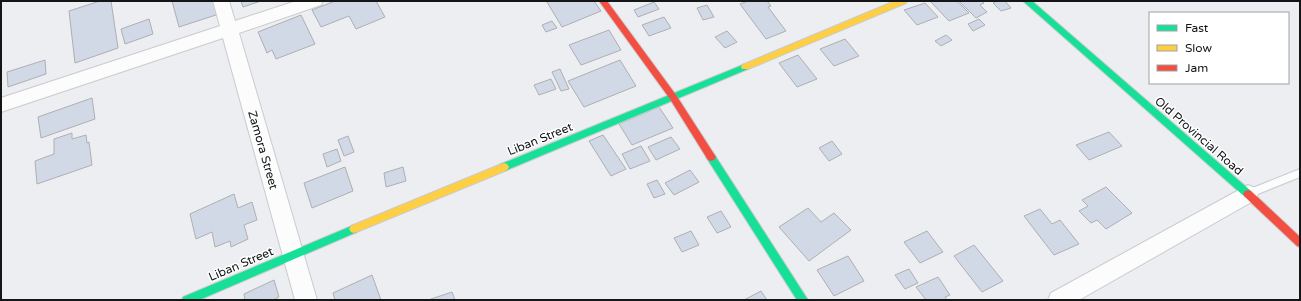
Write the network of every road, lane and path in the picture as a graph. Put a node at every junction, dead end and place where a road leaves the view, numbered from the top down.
1 (220, 1) edge
2 (315, 1) edge
3 (603, 1) edge
4 (902, 1) edge
5 (1027, 1) edge
6 (228, 30) junction
7 (673, 97) junction
8 (1, 106) edge
9 (1300, 173) edge
10 (1248, 194) junction
11 (1300, 242) edge
12 (293, 254) junction
13 (187, 300) edge
14 (306, 300) edge
15 (803, 300) edge
16 (1059, 300) edge

1 - 6 street, Zamora Street
2 - 6 street
3 - 7 street
4 - 7 street, Liban Street
5 - 10 street, Old Provincial Road
6 - 8 street
6 - 12 street, Zamora Street
7 - 12 street, Liban Street
7 - 15 street
9 - 10 lane
10 - 11 street, Old Provincial Road
10 - 16 street
12 - 13 street, Liban Street
12 - 14 street, Zamora Street

